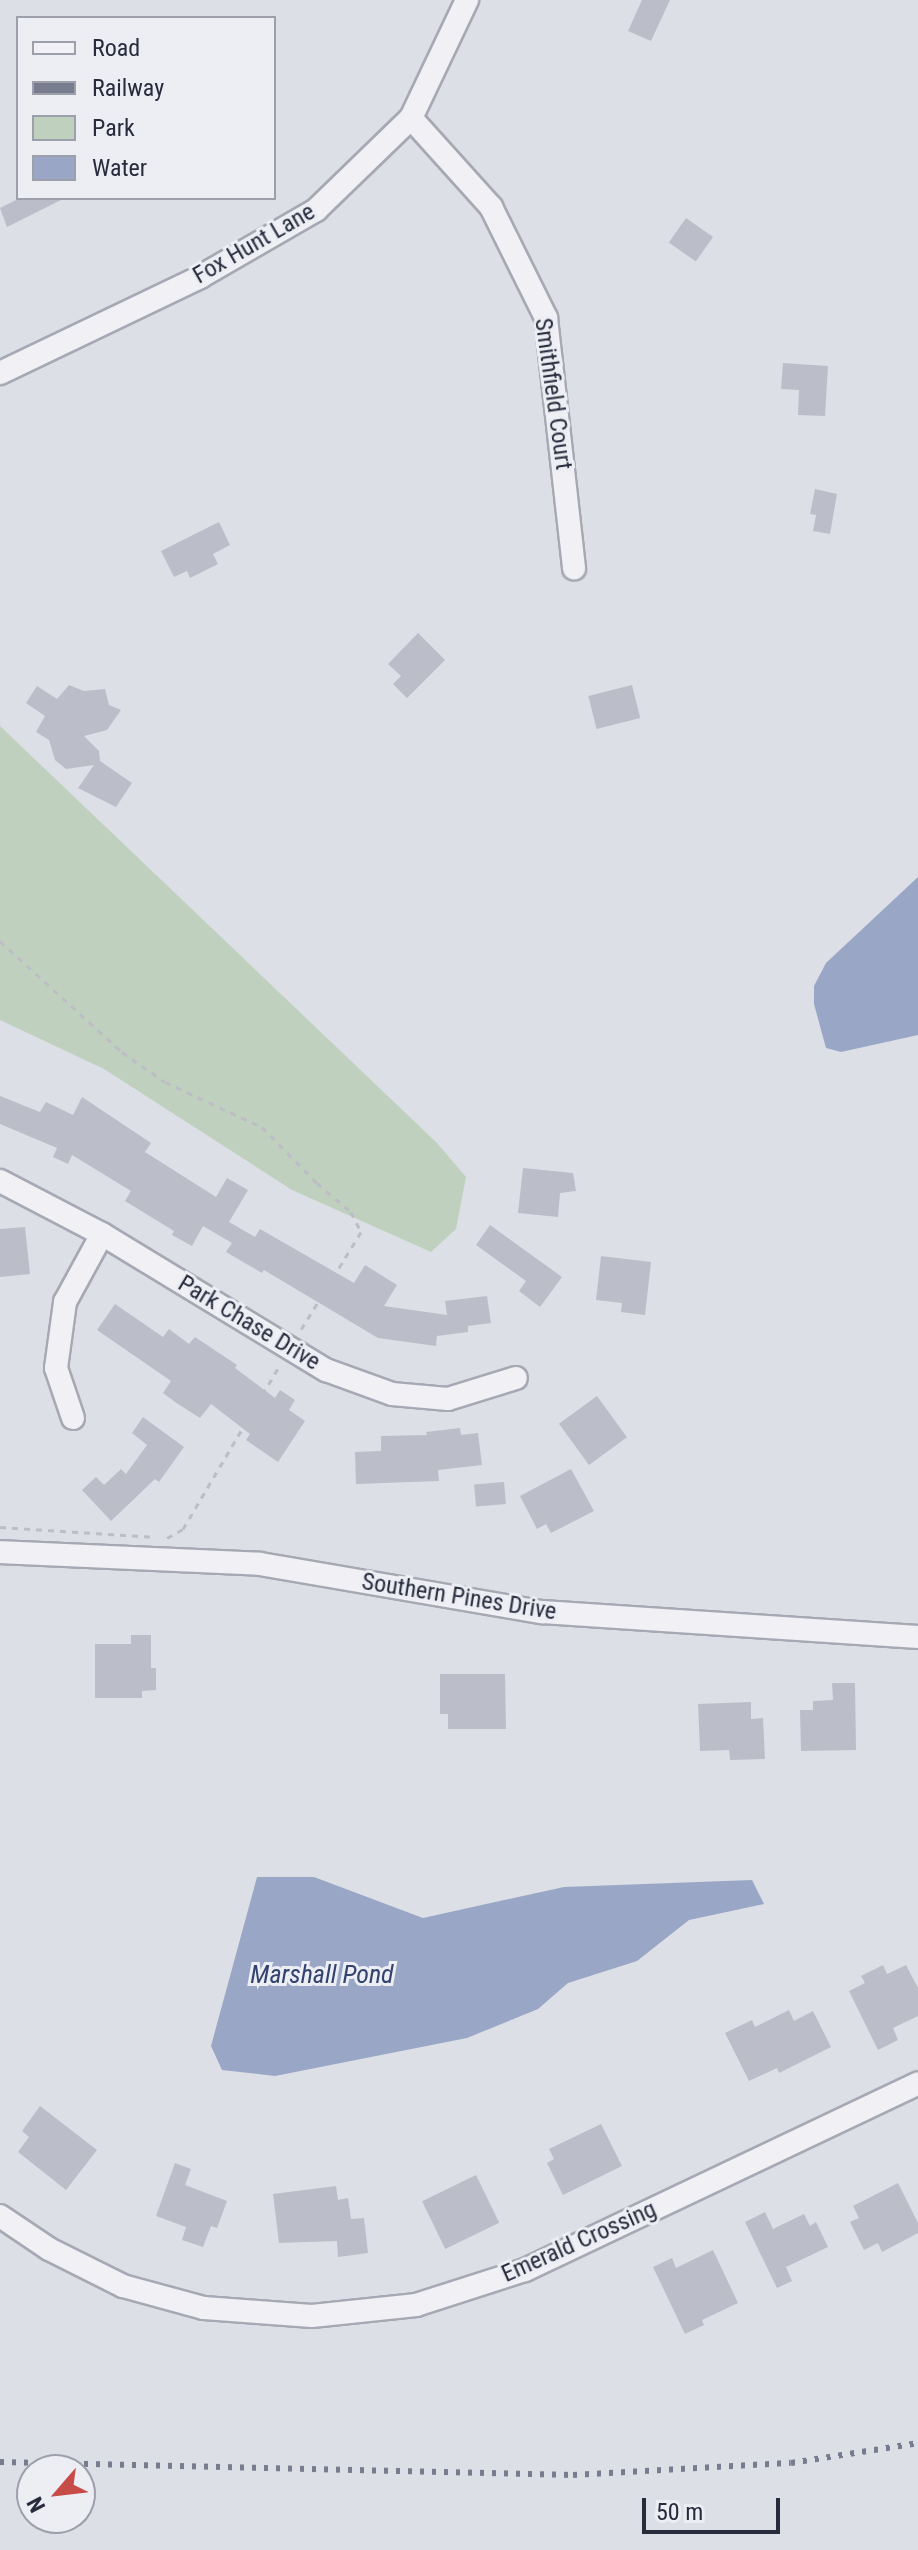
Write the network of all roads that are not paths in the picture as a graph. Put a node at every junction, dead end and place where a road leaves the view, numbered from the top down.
1 (467, 0) edge
2 (411, 118) junction
3 (0, 373) edge
4 (574, 568) dead end
5 (0, 1181) edge
6 (102, 1234) junction
7 (516, 1378) dead end
8 (73, 1418) dead end
9 (0, 1552) edge
10 (918, 1637) edge
11 (918, 2083) edge
12 (0, 2216) edge

1 - 2 street, Fox Hunt Lane
2 - 3 street, Fox Hunt Lane
2 - 4 street, Smithfield Court
5 - 6 street, Park Chase Drive
6 - 7 street, Park Chase Drive
6 - 8 street
9 - 10 street, Southern Pines Drive
11 - 12 street, Emerald Crossing

